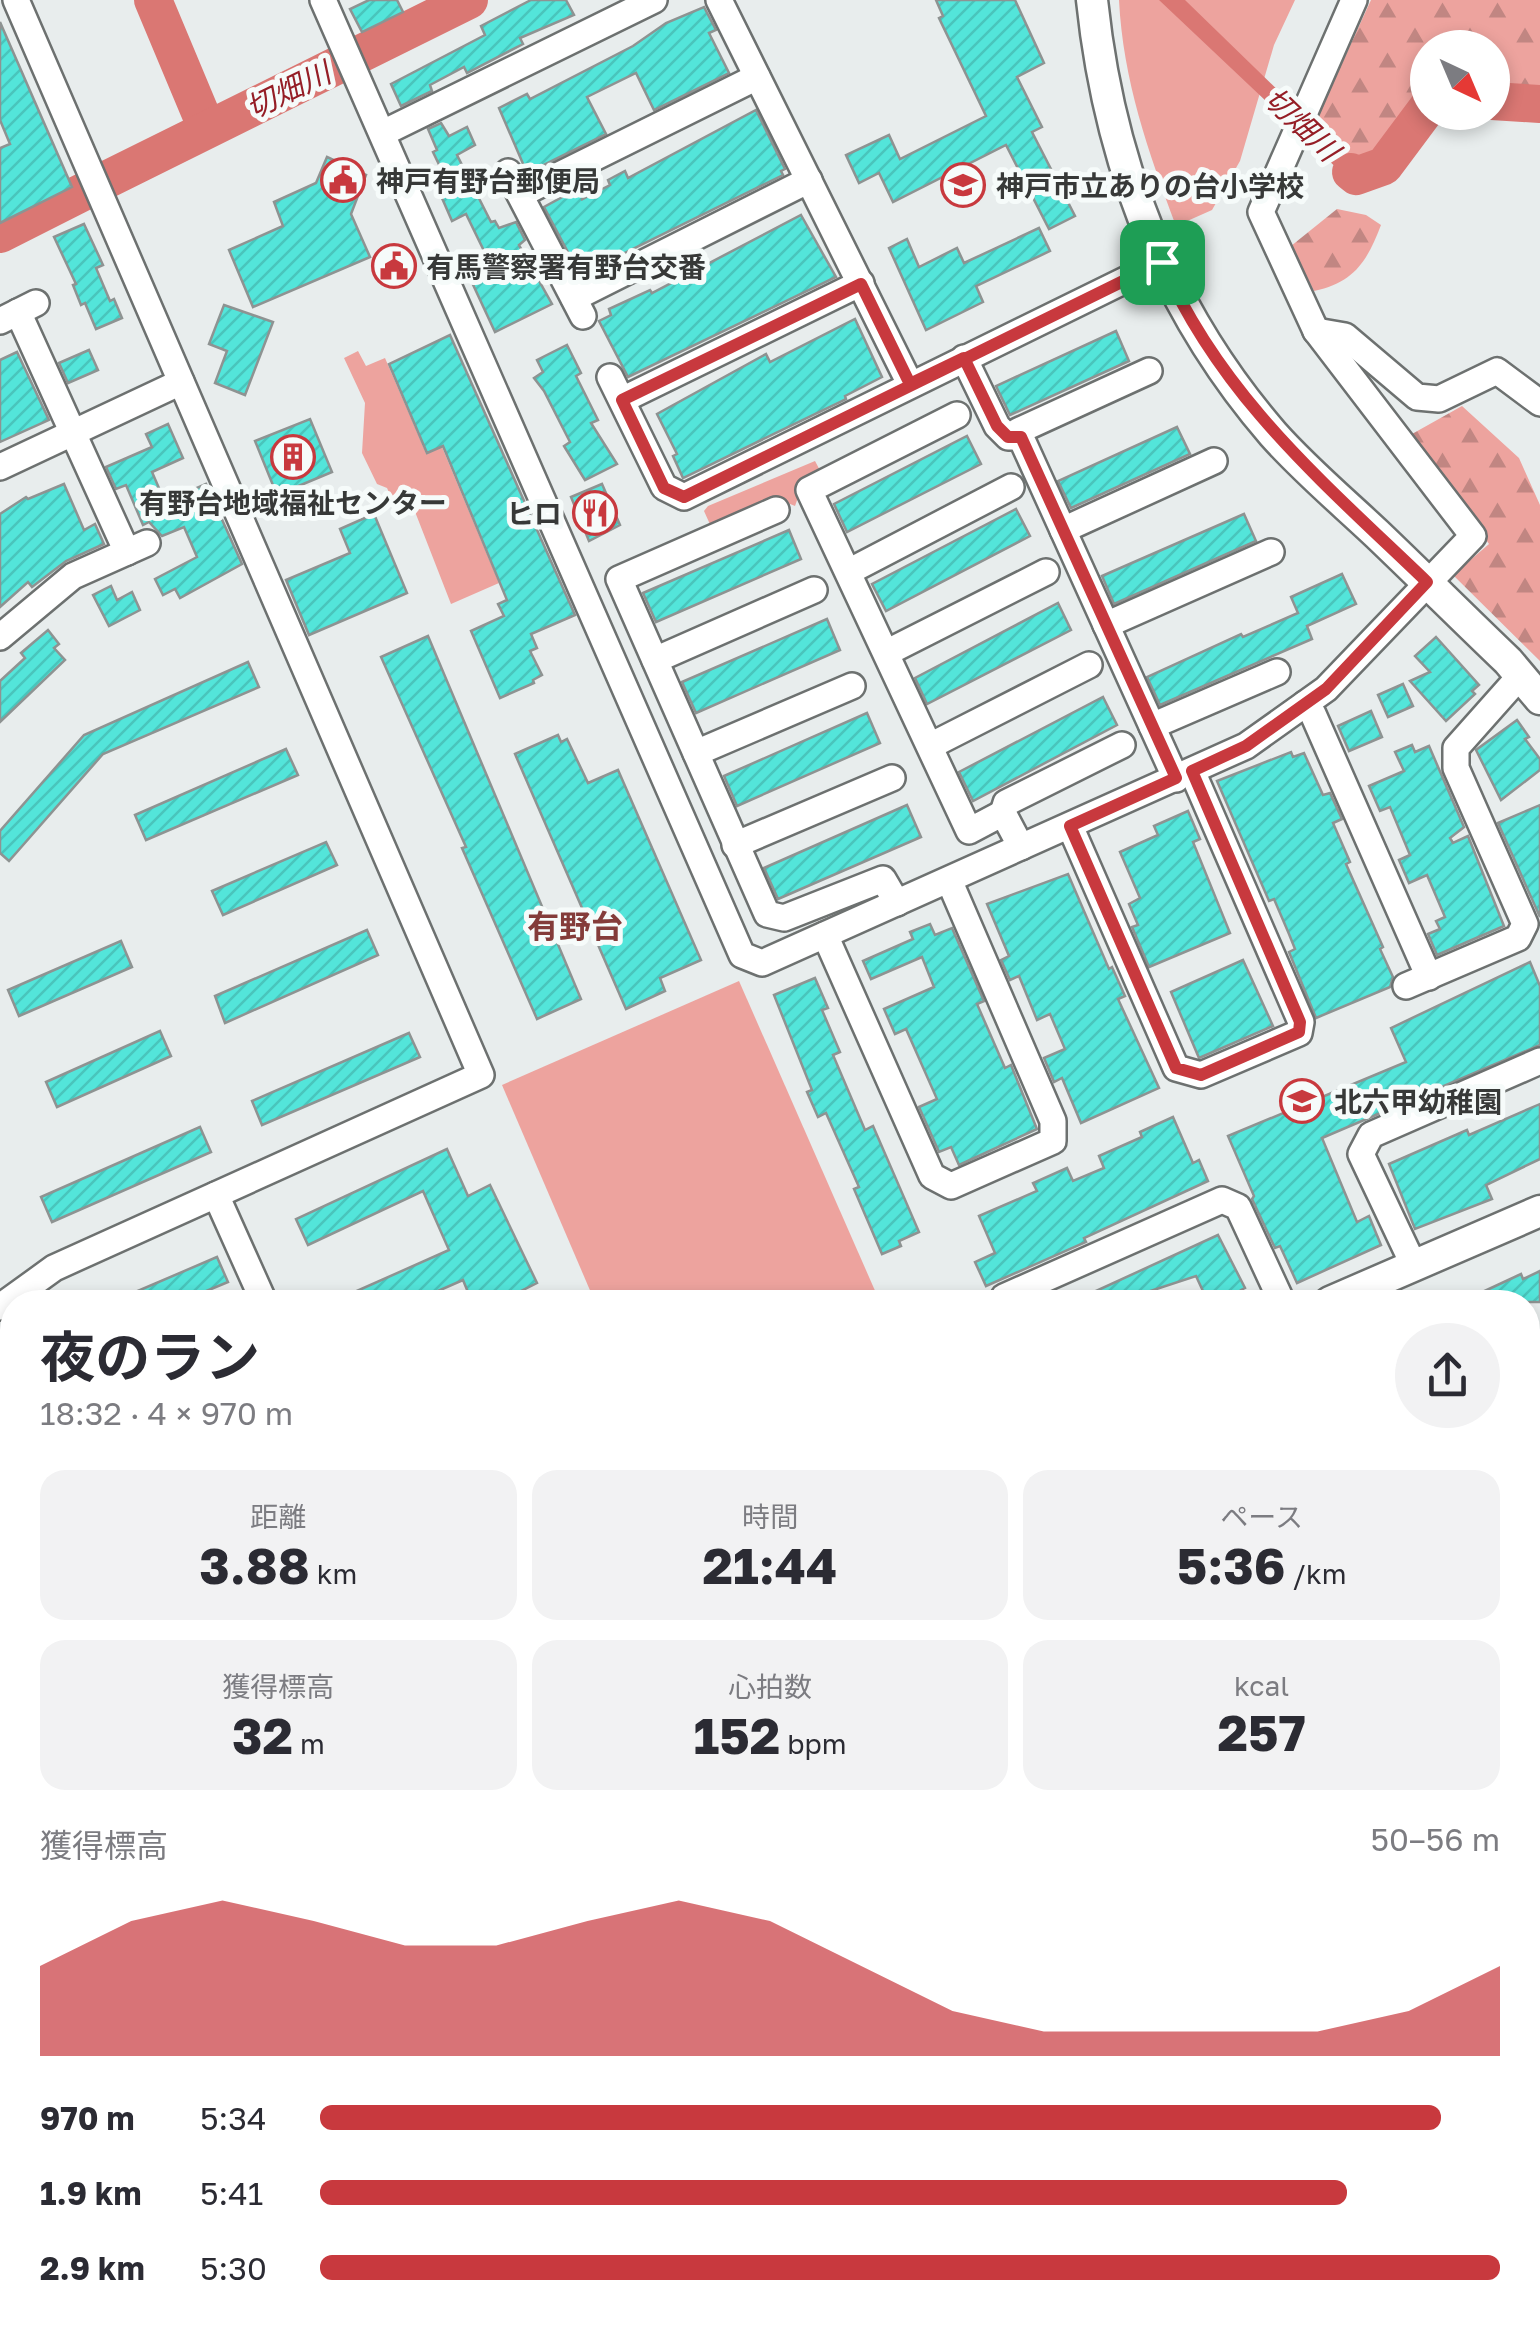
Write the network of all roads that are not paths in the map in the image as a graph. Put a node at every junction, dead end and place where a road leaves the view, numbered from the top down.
1 (16, 0) edge
2 (323, 0) edge
3 (654, 0) edge
4 (719, 0) edge
5 (1092, 0) edge
6 (1354, 0) edge
7 (757, 77) junction
8 (383, 133) junction
9 (808, 180) junction
10 (1162, 262) junction
11 (861, 284) junction
12 (18, 312) edge
13 (1316, 331) junction
14 (964, 358) junction
15 (1149, 370) dead end
16 (181, 382) junction
17 (910, 384) junction
18 (1540, 403) edge
19 (957, 415) dead end
20 (72, 432) junction
21 (1021, 437) junction
22 (1214, 461) dead end
23 (0, 467) edge
24 (1011, 488) dead end
25 (776, 510) dead end
26 (1063, 530) junction
27 (1271, 552) dead end
28 (850, 570) junction
29 (1046, 572) dead end
30 (1427, 582) junction
31 (814, 590) dead end
32 (1106, 626) junction
33 (0, 637) edge
34 (888, 652) junction
35 (656, 660) junction
36 (1088, 665) dead end
37 (1277, 672) dead end
38 (852, 686) dead end
39 (1530, 688) edge
40 (1306, 704) junction
41 (1152, 726) junction
42 (930, 746) junction
43 (1122, 746) dead end
44 (696, 753) junction
45 (1184, 775) junction
46 (892, 778) dead end
47 (1003, 813) junction
48 (1070, 826) junction
49 (736, 844) junction
50 (1021, 848) junction
51 (949, 880) junction
52 (897, 903) junction
53 (825, 935) junction
54 (1540, 1062) edge
55 (216, 1194) junction
56 (1540, 1210) edge
57 (1414, 1266) junction
58 (24, 1290) edge
59 (259, 1290) edge
60 (1020, 1290) edge
61 (1276, 1290) edge
62 (1358, 1290) edge

1 - 16 street
2 - 8 street
3 - 8 street
4 - 7 street
5 - 10 street
6 - 13 street
7 - 9 street
7 - 9 street
8 - 53 street
9 - 11 street
10 - 14 street
10 - 30 street
11 - 17 street
11 - 17 street
12 - 20 street
13 - 18 street
13 - 30 street
14 - 17 street
14 - 21 street
15 - 21 street
16 - 20 street
16 - 55 street
19 - 28 street
20 - 23 street
20 - 33 street
21 - 26 street
22 - 26 street
24 - 28 street
25 - 35 street
26 - 32 street
27 - 32 street
28 - 34 street
29 - 34 street
30 - 39 street
30 - 40 street
31 - 35 street
32 - 41 street
34 - 42 street
35 - 44 street
36 - 42 street
37 - 41 street
38 - 44 street
39 - 40 street
40 - 45 street
41 - 45 street
42 - 47 street
43 - 47 street
44 - 49 street
45 - 48 street
45 - 48 street
46 - 49 street
47 - 50 street
48 - 50 street
49 - 52 street
50 - 51 street
51 - 52 street
51 - 53 street
52 - 53 street
54 - 57 street
55 - 58 street
55 - 59 street
56 - 57 street
57 - 62 street
60 - 61 street

